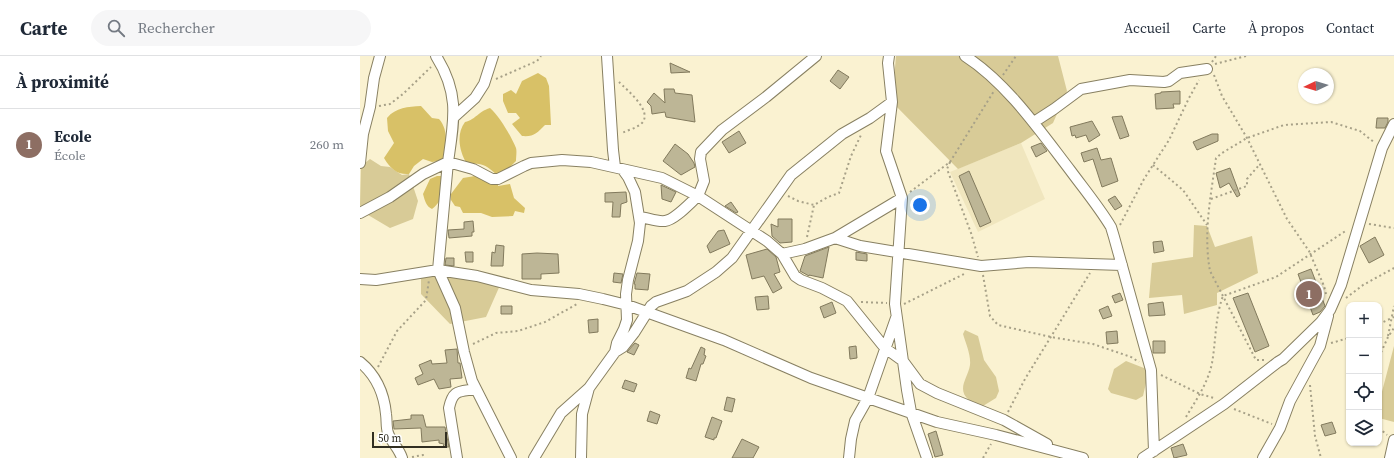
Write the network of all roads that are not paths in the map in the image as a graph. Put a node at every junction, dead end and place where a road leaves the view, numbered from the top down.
1 (380, 56) edge
2 (492, 56) edge
3 (607, 56) edge
4 (816, 56) edge
5 (889, 56) edge
6 (965, 56) edge
7 (437, 58) edge
8 (1210, 68) road end
9 (892, 102) junction
10 (454, 117) junction
11 (1034, 122) junction
12 (1394, 124) edge
13 (362, 135) edge
14 (448, 162) junction
15 (360, 163) edge
16 (619, 169) junction
17 (698, 196) junction
18 (902, 198) junction
19 (360, 213) edge
20 (640, 217) junction
21 (750, 231) junction
22 (835, 238) junction
23 (898, 252) junction
24 (782, 254) junction
25 (1122, 265) junction
26 (434, 270) junction
27 (360, 279) edge
28 (627, 305) junction
29 (1330, 310) junction
30 (648, 312) junction
31 (897, 316) junction
32 (885, 348) junction
33 (615, 352) junction
34 (360, 362) edge
35 (903, 362) junction
36 (589, 388) junction
37 (476, 390) junction
38 (868, 398) junction
39 (911, 412) junction
40 (1394, 440) edge
41 (1154, 451) junction
42 (1062, 452) junction
43 (402, 458) edge
44 (457, 458) edge
45 (511, 458) edge
46 (534, 458) edge
47 (581, 458) edge
48 (849, 458) edge
49 (927, 458) edge
50 (1083, 458) edge
51 (1143, 458) edge
52 (1263, 458) edge
53 (1390, 458) edge

1 - 13 street
2 - 10 street
3 - 16 street
4 - 17 street
5 - 9 street
6 - 11 street
7 - 10 street
8 - 11 street
9 - 18 street
9 - 21 street
10 - 14 street
11 - 25 street
12 - 29 street
13 - 15 street
14 - 16 street
14 - 19 street
14 - 26 street
16 - 17 street
16 - 20 street
17 - 20 street
17 - 21 street
18 - 22 street
18 - 23 street
20 - 28 street
21 - 24 street
21 - 30 street
22 - 23 street
22 - 24 street
23 - 25 street
23 - 31 street
24 - 32 street
25 - 41 street
26 - 27 street
26 - 28 street
26 - 37 street
28 - 30 street
28 - 33 street
29 - 41 street
29 - 52 street
30 - 33 street
30 - 38 street
31 - 32 street
31 - 35 street
32 - 35 street
32 - 38 street
33 - 36 street
34 - 43 street
35 - 39 street
35 - 42 street
36 - 46 street
36 - 47 street
37 - 44 street
37 - 45 street
38 - 39 street
38 - 48 street
39 - 42 street
39 - 49 street
40 - 53 street
41 - 51 street
42 - 50 street

